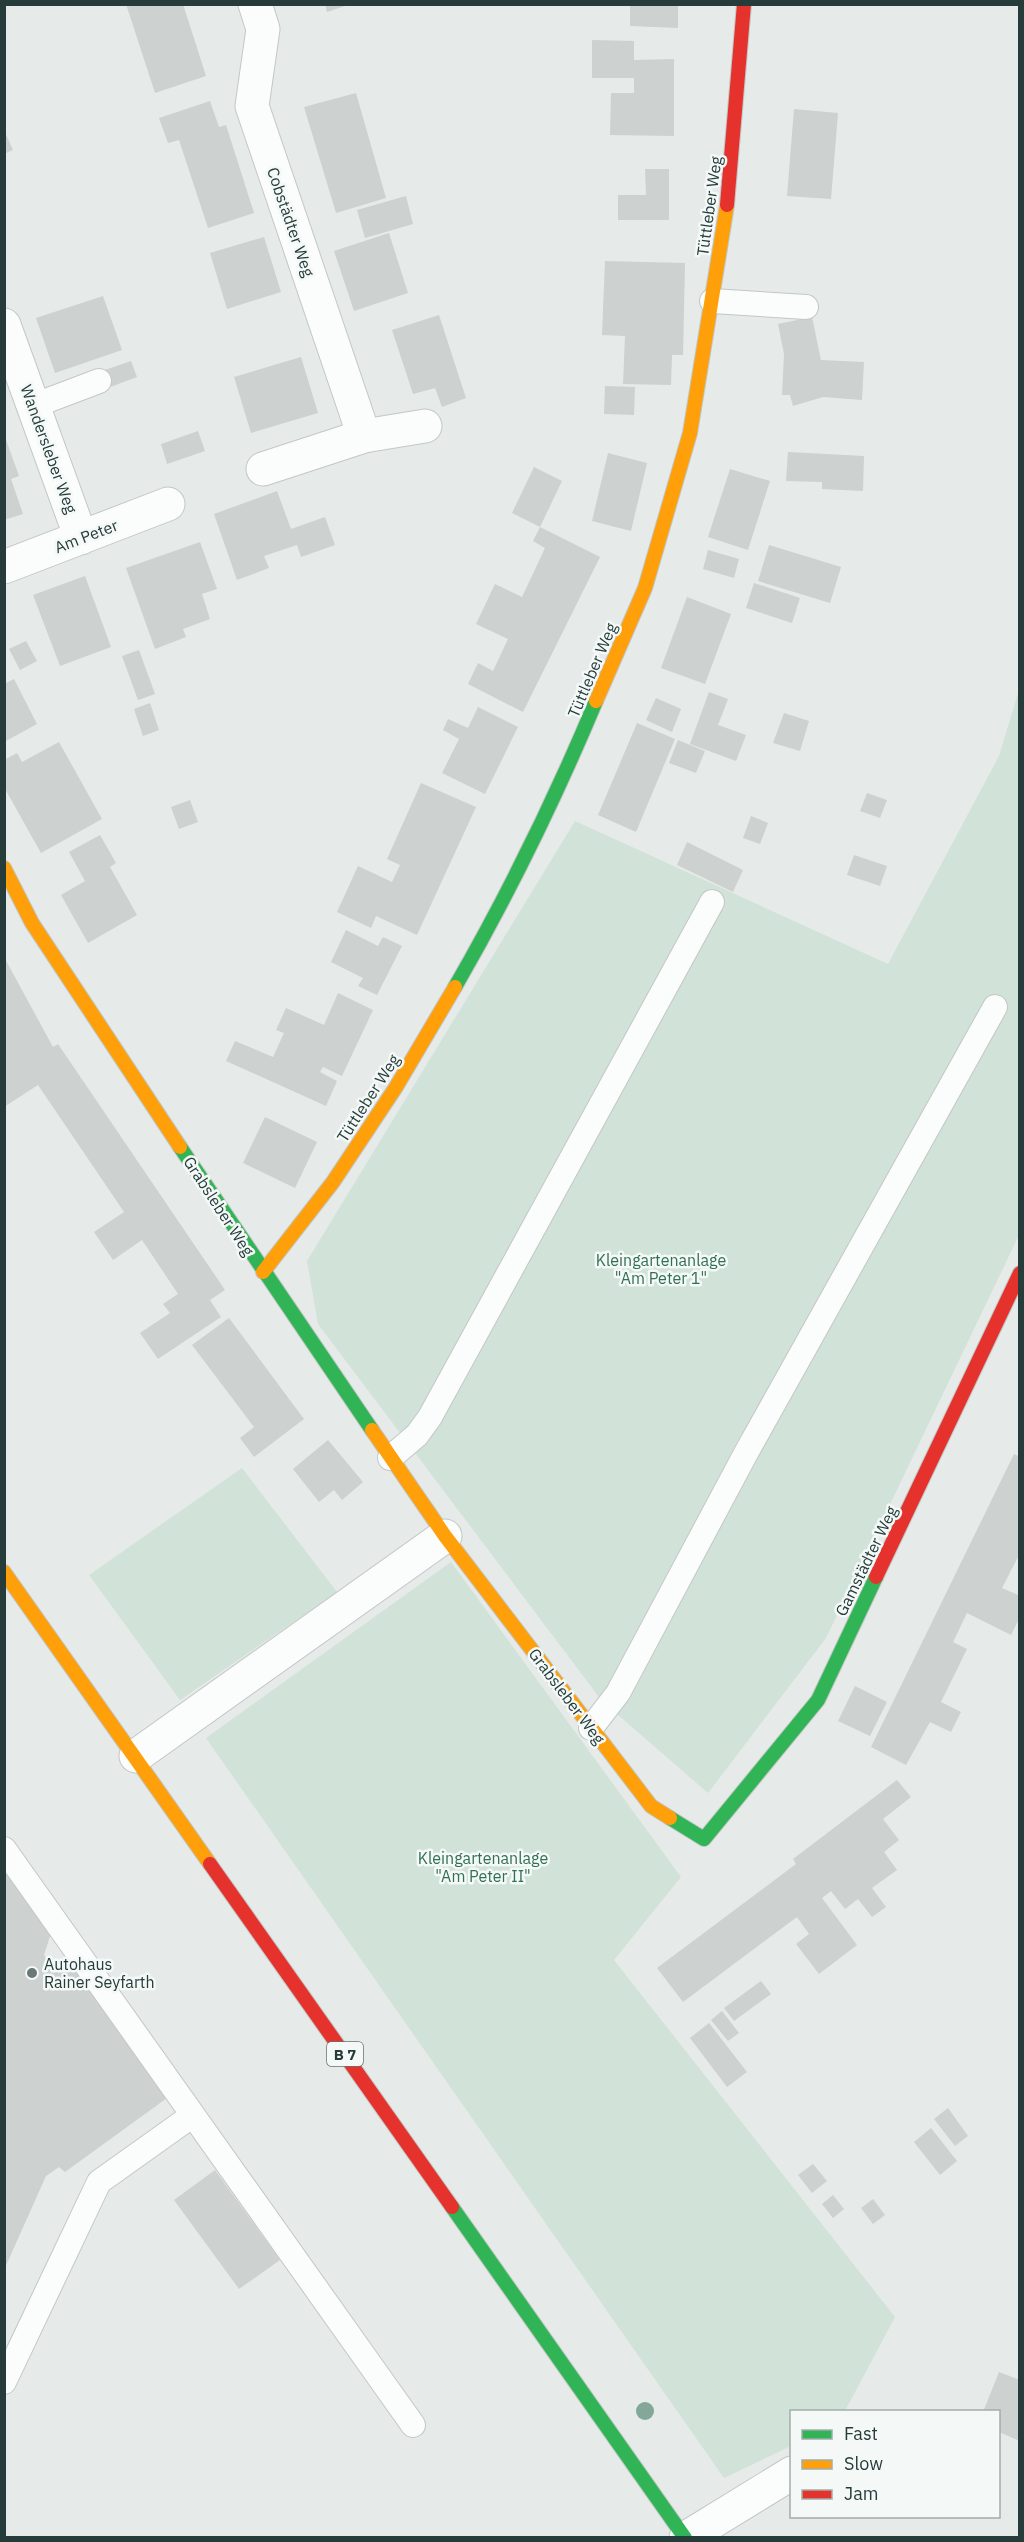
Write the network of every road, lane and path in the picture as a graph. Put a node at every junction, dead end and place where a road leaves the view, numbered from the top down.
1 (255, 4) edge
2 (744, 4) edge
3 (712, 301) junction
4 (806, 307) dead end
5 (4, 325) edge
6 (99, 381) dead end
7 (33, 406) junction
8 (425, 426) dead end
9 (364, 436) junction
10 (263, 469) dead end
11 (168, 504) dead end
12 (81, 538) junction
13 (4, 567) edge
14 (4, 868) edge
15 (712, 902) dead end
16 (995, 1007) dead end
17 (263, 1272) junction
18 (1020, 1273) edge
19 (390, 1458) junction
20 (445, 1536) junction
21 (4, 1572) edge
22 (591, 1728) junction
23 (136, 1756) junction
24 (704, 1839) joint
25 (4, 1849) edge
26 (193, 2115) junction
27 (4, 2382) edge
28 (413, 2425) dead end
29 (790, 2474) edge
30 (685, 2538) edge

1 - 9 street, Cobstädter Weg
2 - 3 street, Tüttleber Weg
3 - 4 lane
3 - 17 street, Tüttleber Weg
5 - 7 street, Wandersleber Weg
6 - 7 lane
7 - 12 street, Wandersleber Weg
8 - 9 street
9 - 10 street
11 - 12 street, Am Peter
12 - 13 street, Am Peter
14 - 17 street, Grabsleber Weg
15 - 19 lane
16 - 22 lane
17 - 19 street, Grabsleber Weg
18 - 24 street, Gamstädter Weg
19 - 20 street, Grabsleber Weg
20 - 22 street, Grabsleber Weg
20 - 23 street
21 - 23 street, B 7
22 - 24 street, Grabsleber Weg
23 - 30 street, B 7
25 - 26 lane
26 - 27 lane
26 - 28 lane
29 - 30 street

